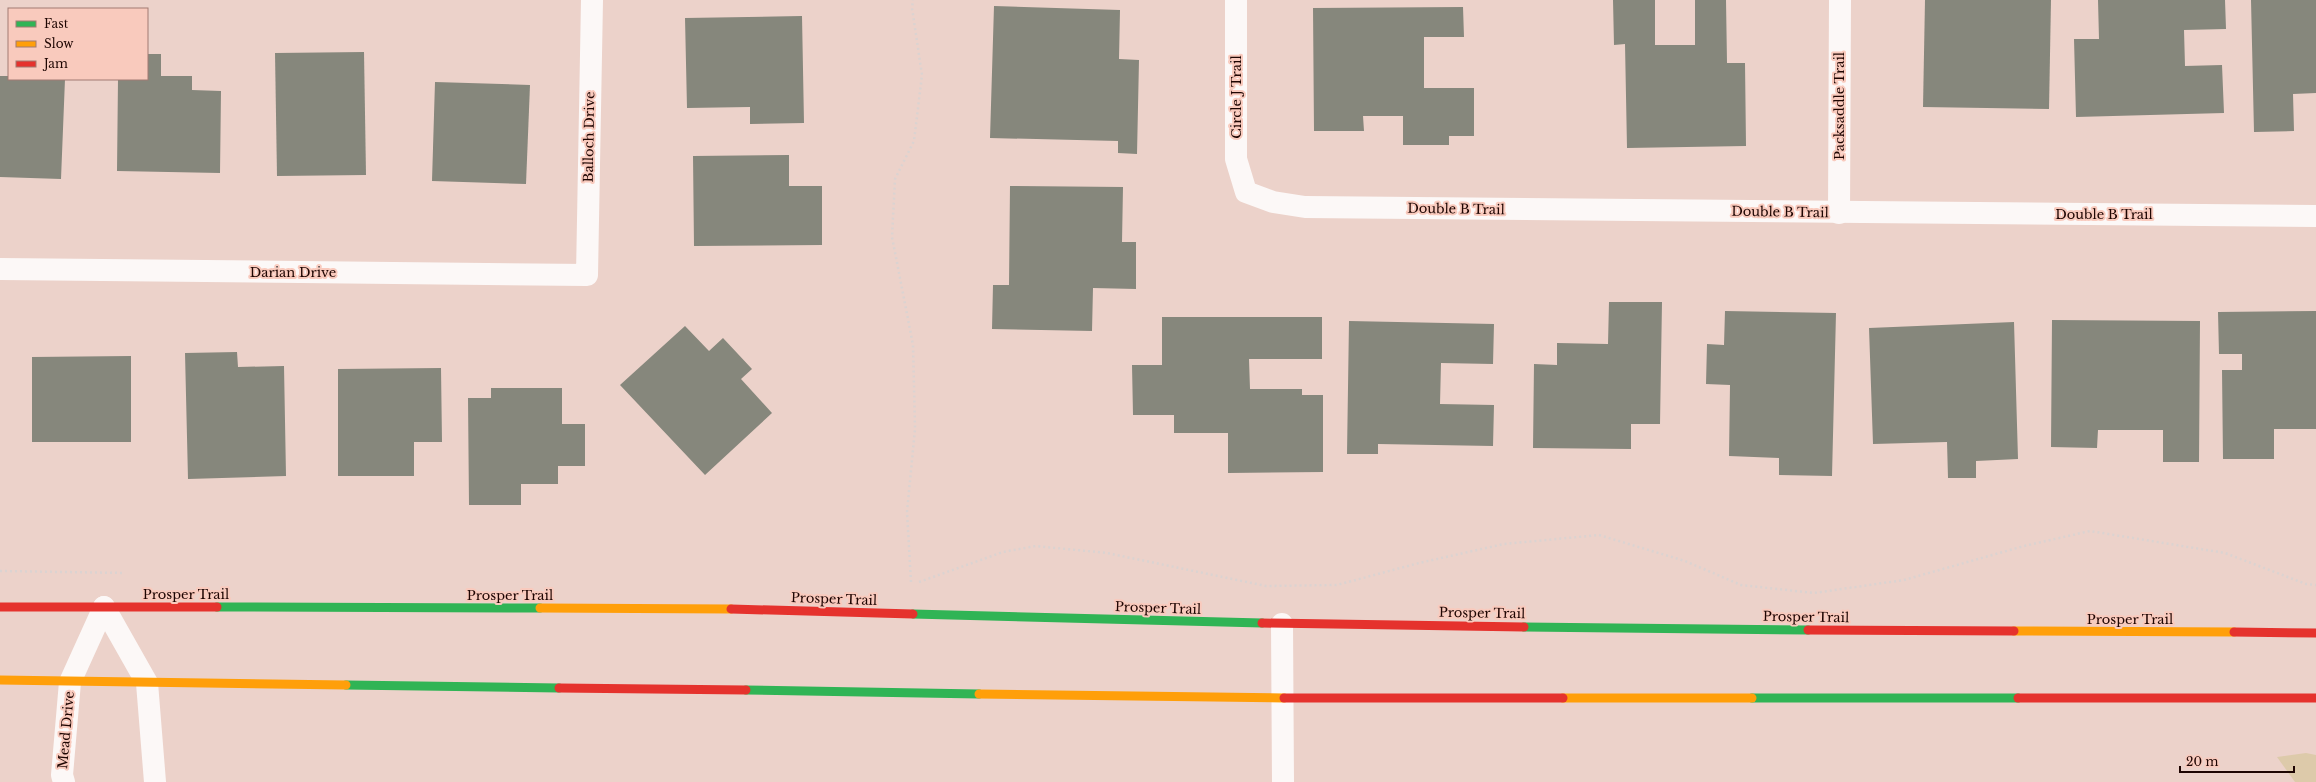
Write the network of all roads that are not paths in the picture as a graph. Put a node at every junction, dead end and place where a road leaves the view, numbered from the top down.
1 (592, 0) edge
2 (1236, 0) edge
3 (1840, 0) edge
4 (1246, 192) joint
5 (1839, 213) junction
6 (2316, 216) edge
7 (0, 270) edge
8 (587, 274) joint
9 (0, 607) edge
10 (104, 607) junction
11 (1282, 624) junction
12 (2316, 633) edge
13 (0, 680) edge
14 (70, 682) junction
15 (147, 683) junction
16 (1281, 698) junction
17 (2316, 698) edge
18 (64, 782) edge
19 (155, 782) edge
20 (1283, 782) edge

1 - 8 street, Balloch Drive
2 - 4 street, Circle J Trail
3 - 5 street, Packsaddle Trail
4 - 5 street, Double B Trail
5 - 6 street, Double B Trail
7 - 8 street, Darian Drive
9 - 10 main road, Prosper Trail
10 - 11 main road, Prosper Trail
10 - 14 street, Mead Drive
10 - 15 street
11 - 12 main road, Prosper Trail
11 - 16 street
13 - 14 main road
14 - 15 main road
14 - 18 street, Mead Drive
15 - 16 main road
15 - 19 street
16 - 17 main road
16 - 20 street

